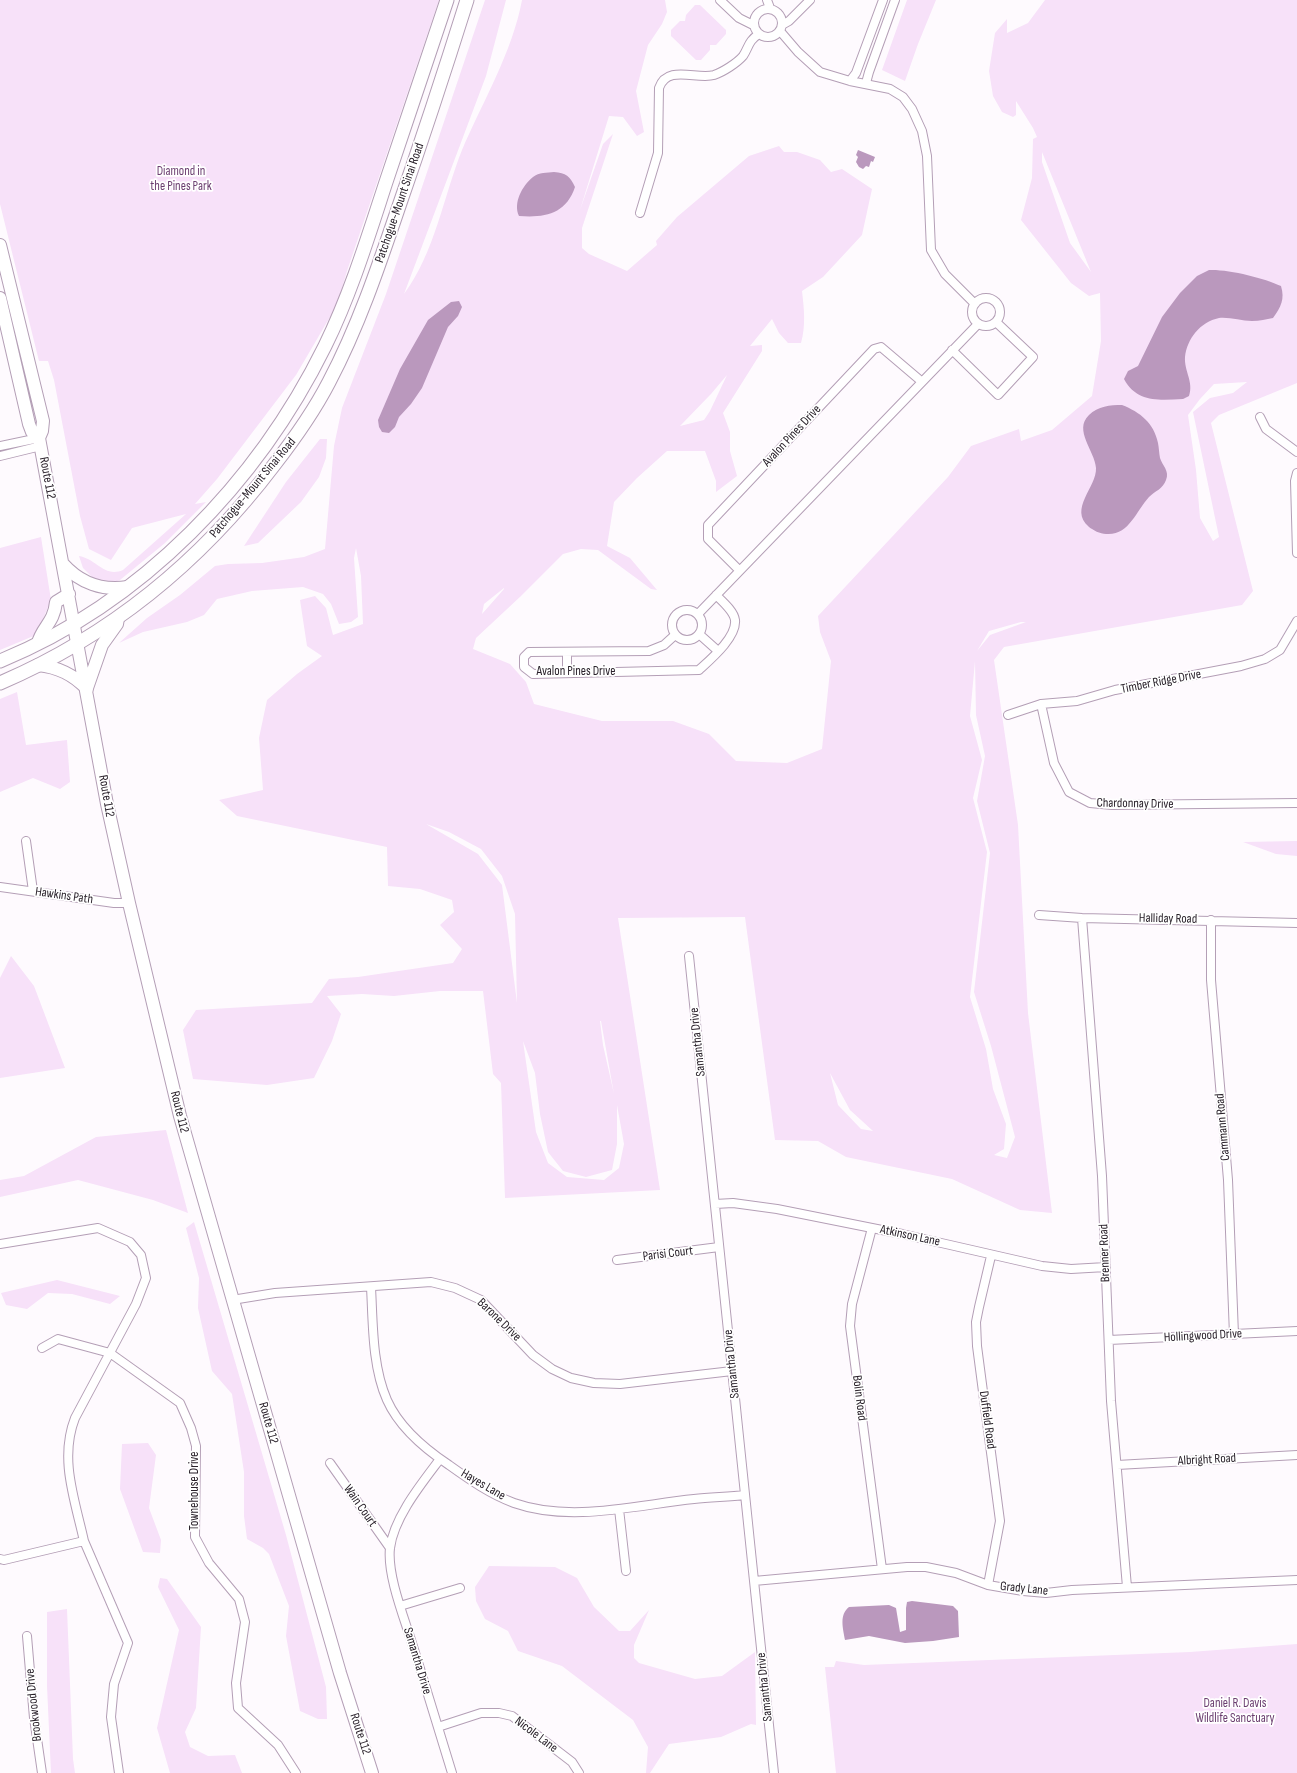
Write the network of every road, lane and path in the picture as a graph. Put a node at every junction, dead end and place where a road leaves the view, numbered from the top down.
1 (447, 0) edge
2 (468, 0) edge
3 (720, 0) edge
4 (767, 0) edge
5 (810, 0) edge
6 (883, 0) edge
7 (895, 0) edge
8 (770, 8) junction
9 (753, 25) junction
10 (781, 28) junction
11 (759, 34) junction
12 (850, 81) junction
13 (866, 83) junction
14 (640, 214) dead end
15 (0, 245) edge
16 (0, 298) edge
17 (975, 304) junction
18 (996, 322) junction
19 (978, 324) junction
20 (952, 350) junction
21 (921, 381) junction
22 (293, 403) junction
23 (310, 413) junction
24 (1260, 417) dead end
25 (40, 442) junction
26 (0, 446) edge
27 (1297, 452) edge
28 (0, 456) edge
29 (1297, 473) edge
30 (1297, 553) edge
31 (63, 564) junction
32 (739, 570) junction
33 (128, 587) junction
34 (68, 594) junction
35 (716, 595) junction
36 (698, 614) junction
37 (118, 618) junction
38 (1297, 621) edge
39 (74, 625) junction
40 (699, 634) junction
41 (675, 635) junction
42 (38, 643) junction
43 (78, 643) junction
44 (718, 651) junction
45 (567, 652) junction
46 (0, 661) edge
47 (38, 665) junction
48 (567, 673) junction
49 (0, 682) edge
50 (86, 689) junction
51 (1041, 704) junction
52 (1008, 715) dead end
53 (1297, 803) edge
54 (26, 841) dead end
55 (0, 887) edge
56 (32, 892) junction
57 (128, 903) junction
58 (1038, 915) dead end
59 (1082, 918) junction
60 (1211, 920) junction
61 (1297, 923) edge
62 (689, 956) dead end
63 (715, 1204) junction
64 (872, 1228) junction
65 (0, 1244) edge
66 (719, 1247) junction
67 (992, 1256) junction
68 (617, 1260) dead end
69 (1106, 1268) junction
70 (370, 1287) junction
71 (232, 1300) junction
72 (1297, 1331) edge
73 (1234, 1334) junction
74 (1109, 1340) junction
75 (42, 1348) dead end
76 (110, 1353) junction
77 (732, 1371) junction
78 (1297, 1455) edge
79 (440, 1459) junction
80 (330, 1463) dead end
81 (1117, 1465) junction
82 (745, 1495) junction
83 (619, 1509) junction
84 (84, 1541) junction
85 (390, 1548) junction
86 (0, 1559) edge
87 (882, 1569) junction
88 (626, 1571) dead end
89 (1297, 1580) edge
90 (754, 1581) junction
91 (988, 1585) junction
92 (1127, 1587) junction
93 (460, 1588) dead end
94 (400, 1606) junction
95 (27, 1636) dead end
96 (438, 1727) junction
97 (42, 1773) edge
98 (119, 1773) edge
99 (296, 1773) edge
100 (372, 1773) edge
101 (452, 1773) edge
102 (579, 1773) edge
103 (774, 1773) edge

1 - 22 highway, Patchogue-Mount Sinai Road
2 - 23 highway, Patchogue-Mount Sinai Road
3 - 9 street
4 - 8 street
5 - 10 street
6 - 12 street
7 - 13 street
8 - 9 street
8 - 10 street
9 - 11 street
10 - 11 street
10 - 12 street
11 - 14 street
12 - 13 street
13 - 17 street
15 - 25 main road, Route 112
16 - 25 main road, Route 112
17 - 18 street
17 - 19 street
18 - 19 street
18 - 20 street
19 - 20 street
20 - 21 street
21 - 32 street
21 - 32 street, Avalon Pines Drive
22 - 23 highway
22 - 33 highway, Patchogue-Mount Sinai Road
23 - 37 highway, Patchogue-Mount Sinai Road
24 - 27 street
25 - 26 street
25 - 28 street
25 - 31 main road, Route 112
29 - 30 street
31 - 33 main road
31 - 34 main road, Route 112
32 - 35 street
33 - 39 highway, Patchogue-Mount Sinai Road
34 - 39 main road, Route 112
34 - 42 main road
35 - 36 street
35 - 44 street, Avalon Pines Drive
36 - 40 street
36 - 41 street
37 - 43 highway, Patchogue-Mount Sinai Road
37 - 50 main road
38 - 51 street, Timber Ridge Drive
39 - 42 highway, Patchogue-Mount Sinai Road
39 - 43 main road, Route 112
40 - 41 street
40 - 44 street
41 - 45 street, Avalon Pines Drive
42 - 46 highway, Patchogue-Mount Sinai Road
43 - 47 highway, Patchogue-Mount Sinai Road
43 - 50 main road, Route 112
44 - 48 street, Avalon Pines Drive
45 - 48 street
45 - 48 street, Avalon Pines Drive
47 - 49 highway, Patchogue-Mount Sinai Road
47 - 50 main road
50 - 57 main road, Route 112
51 - 52 street, Timber Ridge Drive
51 - 53 street, Chardonnay Drive
54 - 56 street
55 - 56 street, Hawkins Path
56 - 57 street, Hawkins Path
57 - 71 main road, Route 112
58 - 59 street, Halliday Road
59 - 60 street, Halliday Road
59 - 69 street, Brenner Road
60 - 61 street, Halliday Road
60 - 73 street, Cammann Road
62 - 63 street, Samantha Drive
63 - 64 street, Atkinson Lane
63 - 66 street, Samantha Drive
64 - 67 street, Atkinson Lane
64 - 87 street, Bolin Road
65 - 76 street
66 - 68 street, Parisi Court
66 - 77 street, Samantha Drive
67 - 69 street, Atkinson Lane
67 - 91 street, Duffield Road
69 - 74 street, Brenner Road
70 - 71 street, Barone Drive
70 - 77 street, Barone Drive
70 - 79 street, Hayes Lane
71 - 100 main road, Route 112
72 - 73 street, Hollingwood Drive
73 - 74 street, Hollingwood Drive
74 - 81 street, Brenner Road
75 - 76 street
76 - 84 street
76 - 99 street, Townehouse Drive
77 - 82 street, Samantha Drive
78 - 81 street, Albright Road
79 - 83 street, Hayes Lane
79 - 85 street
80 - 85 street, Wain Court
81 - 92 street, Brenner Road
82 - 83 street, Hayes Lane
82 - 90 street, Samantha Drive
83 - 88 street
84 - 86 street
84 - 98 street
85 - 94 street, Samantha Drive
87 - 90 street, Grady Lane
87 - 91 street, Grady Lane
89 - 92 street, Grady Lane
90 - 103 street, Samantha Drive
91 - 92 street, Grady Lane
93 - 94 street
94 - 96 street, Samantha Drive
95 - 97 street, Brookwood Drive
96 - 101 street, Samantha Drive
96 - 102 street, Nicole Lane

